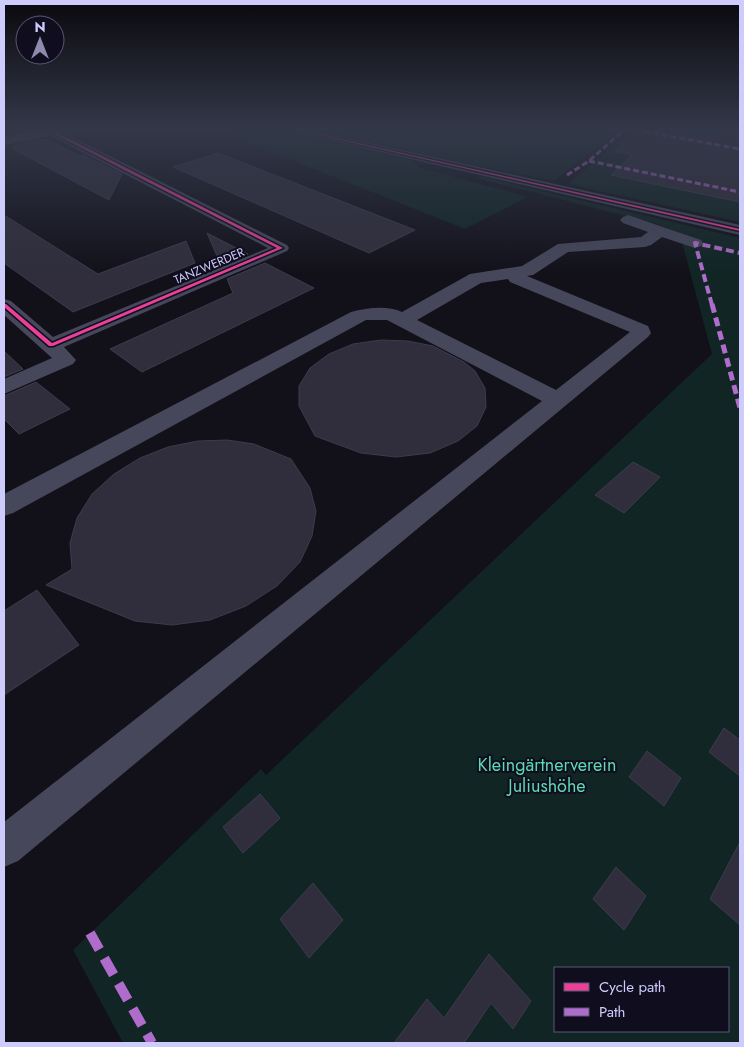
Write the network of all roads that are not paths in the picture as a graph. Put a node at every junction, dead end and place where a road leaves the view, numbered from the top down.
1 (141, 177) edge
2 (464, 177) edge
3 (503, 177) edge
4 (740, 230) edge
5 (660, 231) junction
6 (695, 243) dead end
7 (512, 272) junction
8 (4, 305) edge
9 (404, 320) junction
10 (51, 345) junction
11 (4, 387) edge
12 (558, 400) junction
13 (4, 506) edge
14 (4, 847) edge

1 - 10 street, TANZWERDER
2 - 5 street
3 - 4 street
5 - 6 street
5 - 7 street
7 - 9 street
7 - 12 street
8 - 10 street
9 - 12 street
9 - 13 street
10 - 11 street
12 - 14 street

